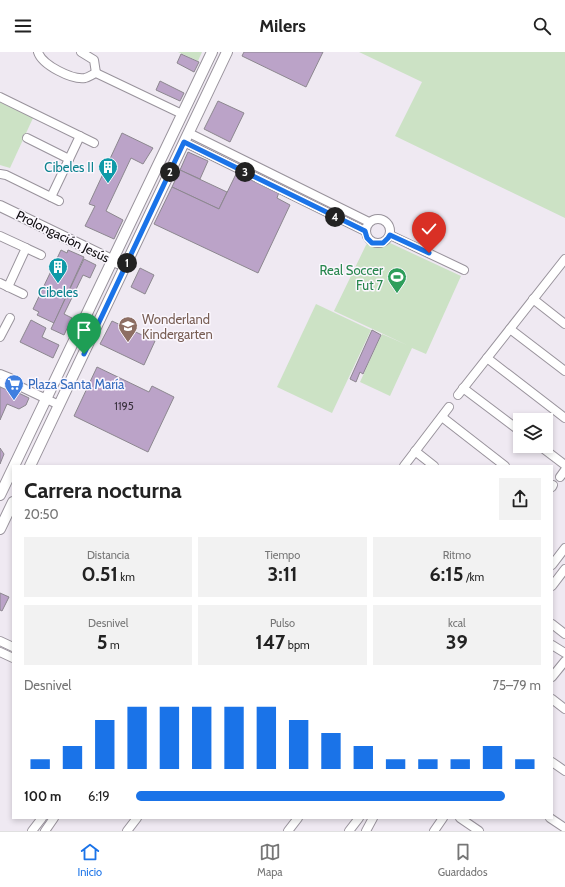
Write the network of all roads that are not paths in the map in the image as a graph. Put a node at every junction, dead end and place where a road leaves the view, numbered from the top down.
1 (38, 52) edge
2 (80, 52) edge
3 (212, 52) edge
4 (227, 52) edge
5 (96, 73) junction
6 (0, 97) edge
7 (182, 114) junction
8 (80, 136) junction
9 (27, 138) dead end
10 (187, 138) junction
11 (94, 143) dead end
12 (69, 159) junction
13 (0, 174) edge
14 (50, 197) junction
15 (59, 201) dead end
16 (0, 206) edge
17 (369, 222) junction
18 (365, 231) junction
19 (390, 235) junction
20 (0, 236) edge
21 (26, 248) junction
22 (41, 255) dead end
23 (565, 259) edge
24 (112, 261) junction
25 (125, 267) junction
26 (562, 269) edge
27 (464, 270) dead end
28 (0, 282) edge
29 (8, 287) junction
30 (23, 294) dead end
31 (533, 299) junction
32 (10, 318) dead end
33 (565, 324) edge
34 (510, 329) junction
35 (1, 334) edge
36 (487, 358) junction
37 (565, 371) edge
38 (0, 374) edge
39 (0, 382) edge
40 (17, 385) junction
41 (463, 388) junction
42 (458, 395) dead end
43 (46, 399) junction
44 (59, 404) junction
45 (449, 407) dead end
46 (442, 417) junction
47 (565, 418) edge
48 (513, 426) edge
49 (415, 451) junction
50 (549, 453) edge
51 (14, 465) edge
52 (30, 465) edge
53 (405, 465) edge
54 (433, 465) edge
55 (504, 465) edge
56 (565, 465) edge
57 (12, 469) edge
58 (0, 495) edge
59 (12, 504) edge
60 (0, 529) edge
61 (565, 548) edge
62 (553, 564) edge
63 (565, 569) edge
64 (553, 585) edge
65 (553, 625) edge
66 (565, 634) edge
67 (0, 641) edge
68 (553, 646) edge
69 (12, 647) edge
70 (0, 652) edge
71 (565, 653) edge
72 (12, 658) edge
73 (565, 661) edge
74 (553, 676) edge
75 (553, 700) edge
76 (565, 709) edge
77 (553, 763) edge
78 (565, 771) edge
79 (41, 819) edge
80 (53, 819) edge
81 (136, 819) edge
82 (297, 819) edge
83 (358, 819) edge
84 (373, 819) edge
85 (442, 819) edge
86 (462, 819) edge
87 (552, 819) edge
88 (565, 828) edge
89 (32, 831) edge
90 (44, 831) edge
91 (127, 831) edge
92 (288, 831) edge
93 (349, 831) edge
94 (366, 831) edge
95 (434, 831) edge
96 (480, 831) edge

1 - 5 street
2 - 5 street
3 - 7 street
4 - 10 street
5 - 7 street
6 - 8 street
7 - 24 street
8 - 11 street
8 - 12 street
9 - 12 street
10 - 17 street
10 - 18 street
10 - 25 street
12 - 14 street
13 - 14 street
14 - 15 street
16 - 24 street, Prolongación Jesús
17 - 18 street
17 - 19 street
18 - 19 street
19 - 27 street
20 - 21 street
21 - 22 street
21 - 29 street
23 - 26 street
24 - 25 street, Prolongación Jesús
24 - 43 street
25 - 44 street
26 - 31 street
28 - 29 street
29 - 30 street
31 - 33 street
31 - 34 street
32 - 35 street
34 - 36 street
34 - 37 street
36 - 41 street
36 - 47 street
38 - 40 street
39 - 40 street
40 - 43 street
41 - 42 street
41 - 48 street
43 - 44 street
43 - 51 street
44 - 52 street
45 - 46 street
46 - 49 street
46 - 55 street
49 - 53 street
49 - 54 street
50 - 56 street
57 - 58 street
59 - 60 street
61 - 62 street
63 - 64 street
65 - 66 street
67 - 69 street
68 - 71 street
70 - 72 street
73 - 74 street
75 - 76 street
77 - 78 street
79 - 89 street
80 - 90 street
81 - 91 street
82 - 92 street
83 - 93 street
84 - 94 street
85 - 95 street
86 - 96 street
87 - 88 street

